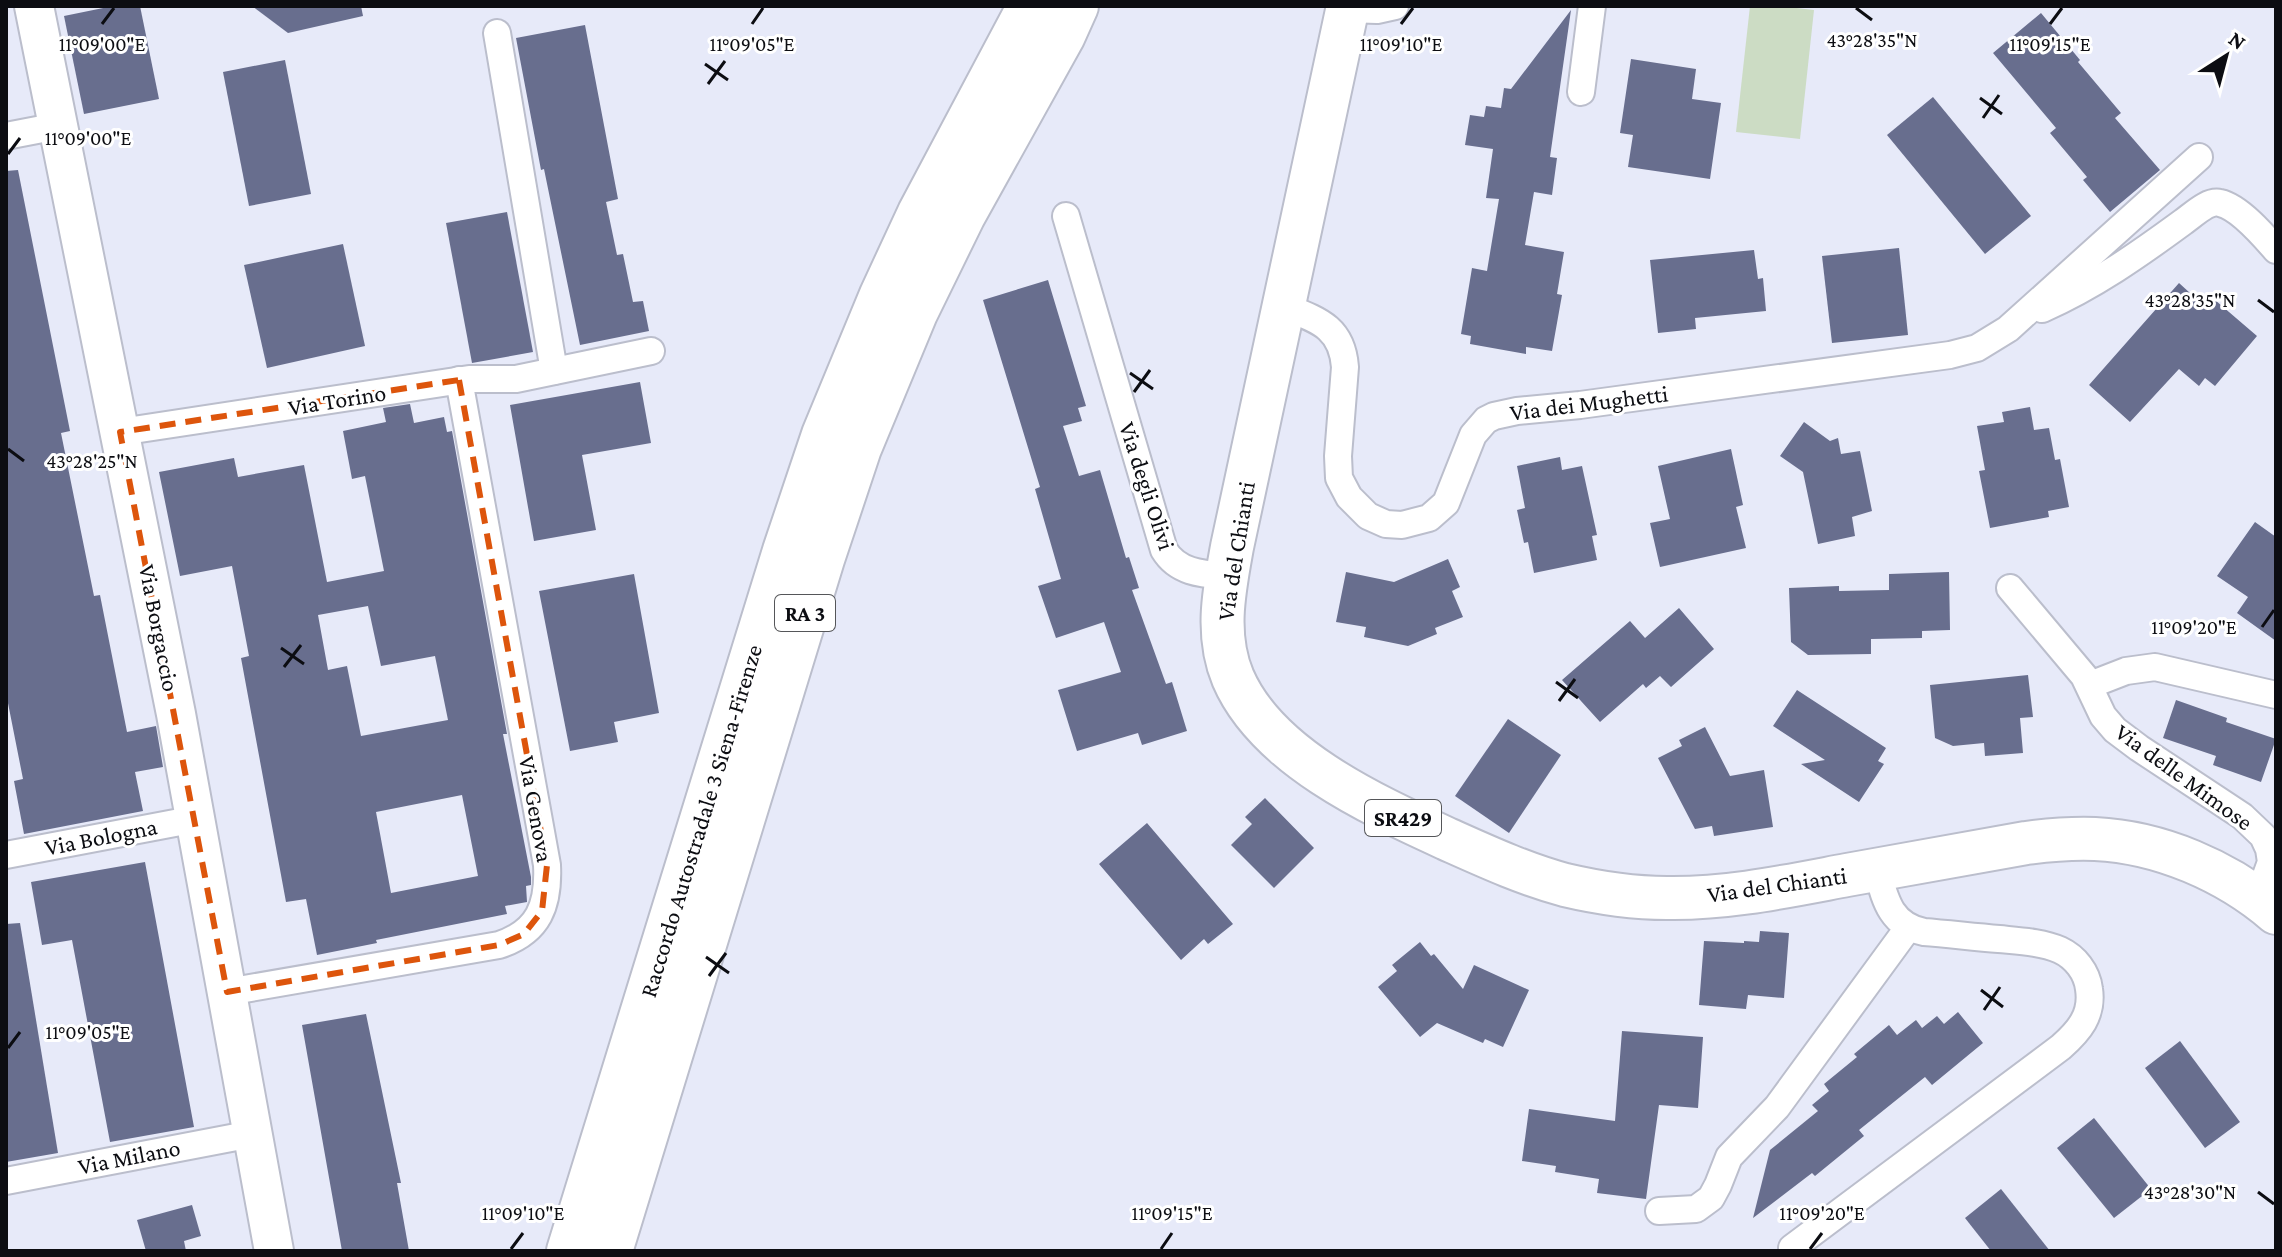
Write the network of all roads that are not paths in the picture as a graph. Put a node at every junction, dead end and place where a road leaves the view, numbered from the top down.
1 (34, 6) edge
2 (1030, 6) edge
3 (1076, 6) edge
4 (1395, 6) edge
5 (1592, 6) edge
6 (1348, 8) edge
7 (497, 33) dead end
8 (1581, 92) dead end
9 (58, 126) junction
10 (6, 136) edge
11 (2199, 157) dead end
12 (1066, 216) dead end
13 (2276, 250) edge
14 (1285, 307) junction
15 (2017, 320) junction
16 (651, 351) dead end
17 (554, 371) junction
18 (459, 380) junction
19 (120, 432) junction
20 (1227, 576) junction
21 (2010, 588) dead end
22 (2090, 685) junction
23 (2276, 695) edge
24 (196, 819) junction
25 (6, 855) edge
26 (1877, 870) junction
27 (2267, 906) edge
28 (1908, 928) junction
29 (227, 992) junction
30 (252, 1134) junction
31 (6, 1181) edge
32 (1659, 1211) dead end
33 (1792, 1248) dead end
34 (274, 1251) edge
35 (569, 1251) edge
36 (610, 1251) edge

1 - 9 main road, Via Borgaccio
2 - 35 highway, Raccordo Autostradale 3 Siena-Firenze / RA 3
3 - 36 highway, Raccordo Autostradale 3 Siena-Firenze / RA 3
4 - 6 street
5 - 8 street
6 - 14 main road, Via del Chianti / SR429
7 - 17 street
9 - 10 street
9 - 19 main road, Via Borgaccio
11 - 15 street, Via dei Mughetti
12 - 20 street, Via degli Olivi
13 - 15 street, Via dei Mughetti
14 - 15 street, Via dei Mughetti
14 - 20 main road, Via del Chianti / SR429
16 - 17 street, Via Torino
17 - 18 street, Via Torino
18 - 19 street, Via Torino
18 - 29 street, Via Genova
19 - 24 main road, Via Borgaccio
20 - 26 main road, Via del Chianti / SR429
21 - 22 street, Via delle Mimose
22 - 23 street
22 - 27 street, Via delle Mimose
24 - 25 street, Via Bologna
24 - 29 main road, Via Borgaccio
26 - 27 main road, Via del Chianti / SR429
26 - 28 street, Via del Chianti
28 - 32 street
28 - 33 street
29 - 30 main road, Via Borgaccio
30 - 31 street, Via Milano
30 - 34 main road, Via Borgaccio

